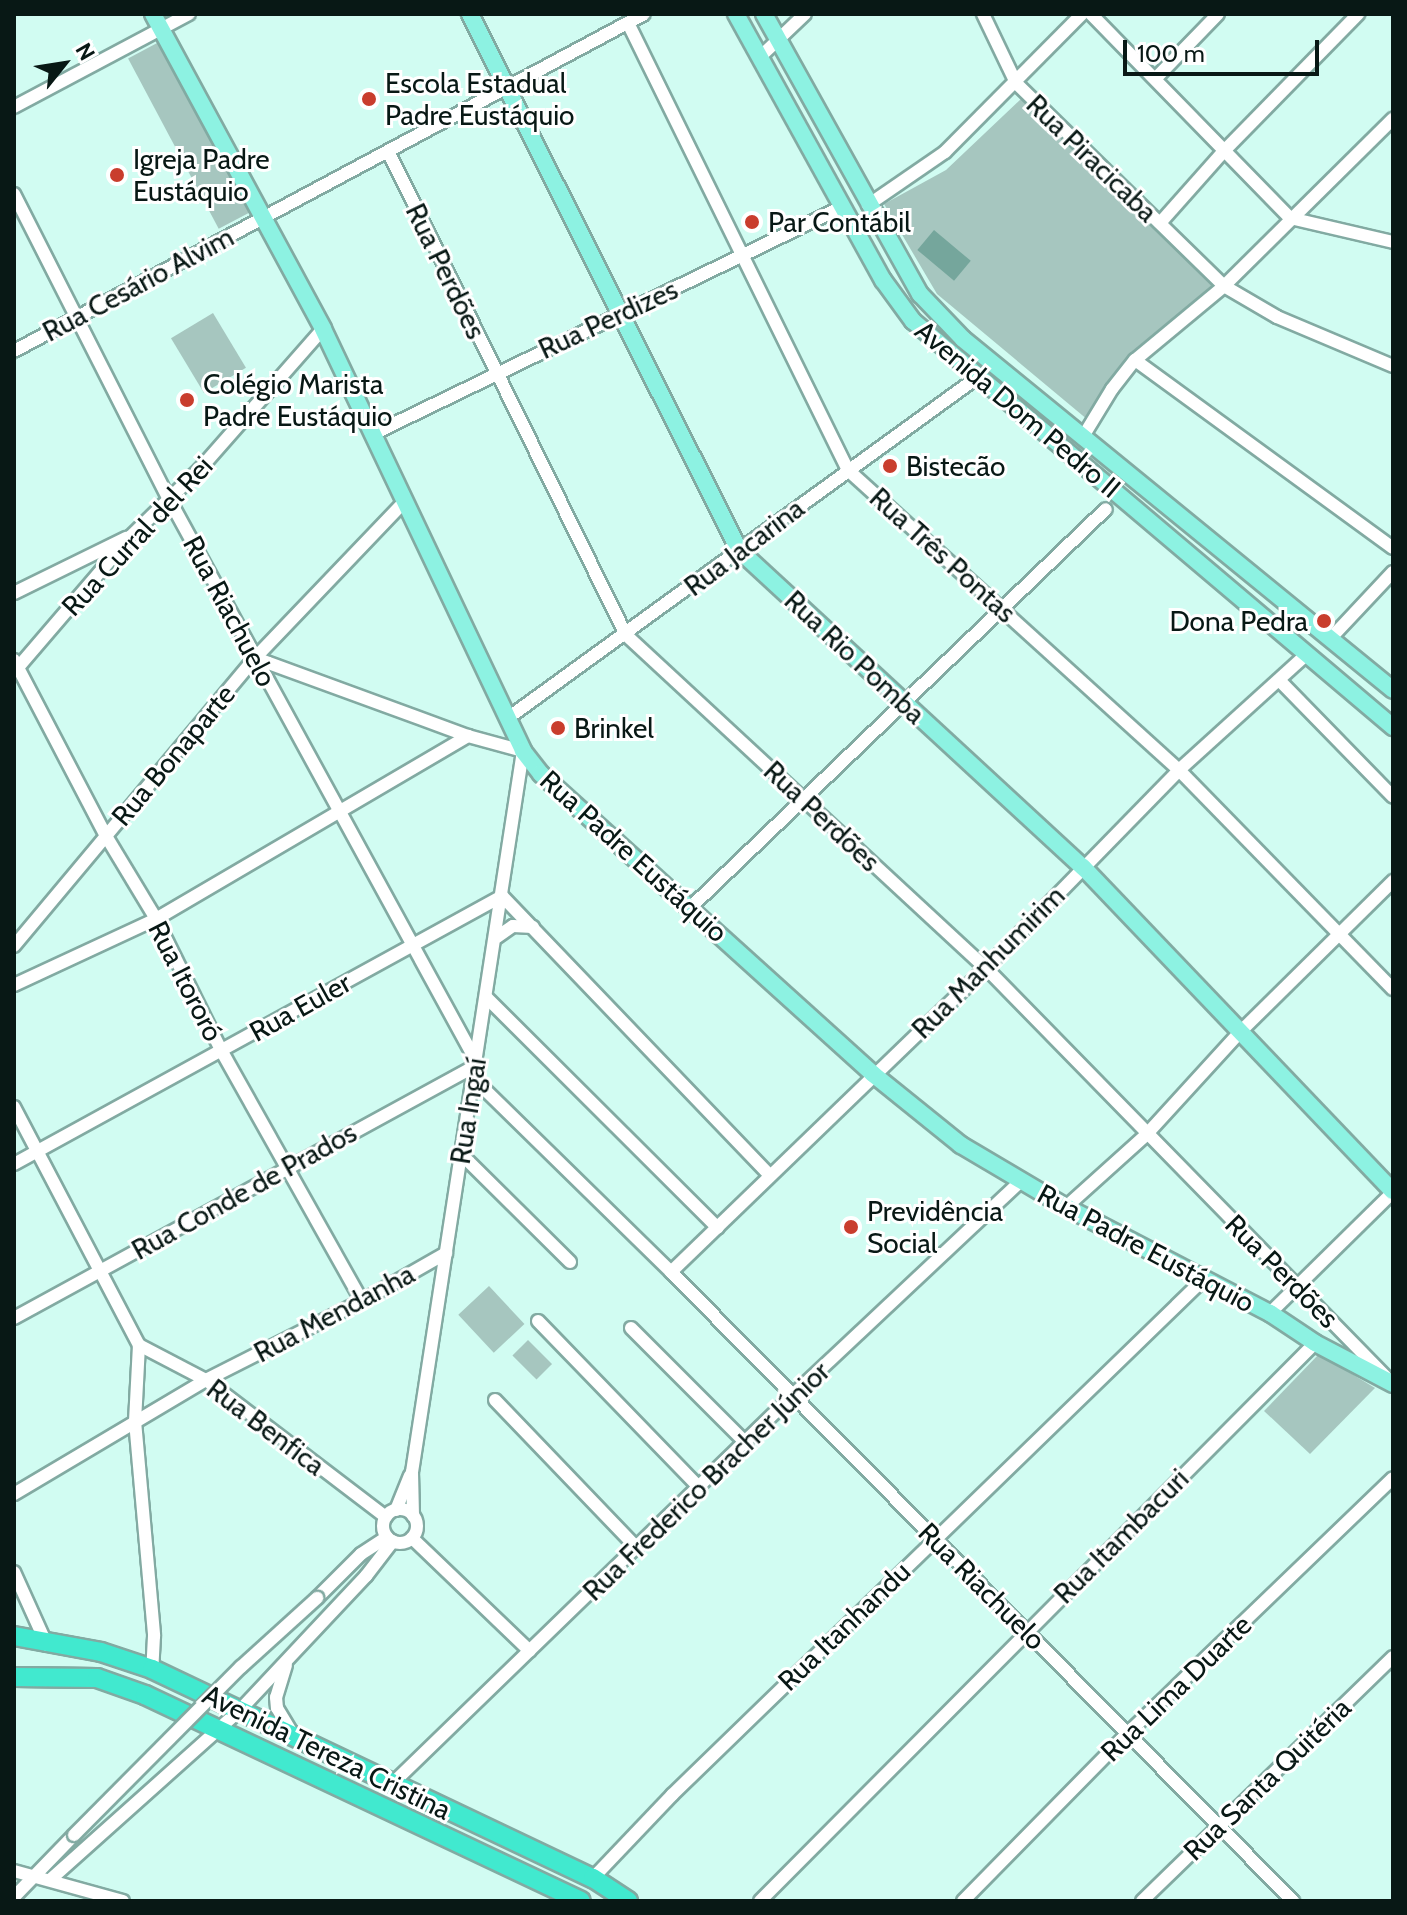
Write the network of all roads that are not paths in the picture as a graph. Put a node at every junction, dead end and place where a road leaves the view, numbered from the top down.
1 (189, 14) edge
2 (470, 14) edge
3 (644, 14) edge
4 (736, 14) edge
5 (764, 14) edge
6 (805, 14) edge
7 (983, 14) edge
8 (1082, 14) edge
9 (1091, 14) edge
10 (1218, 14) edge
11 (1358, 14) edge
12 (156, 21) edge
13 (628, 23) junction
14 (778, 41) junction
15 (760, 57) junction
16 (1156, 78) junction
17 (1016, 83) junction
18 (508, 85) junction
19 (14, 107) edge
20 (1393, 119) edge
21 (388, 151) junction
22 (1224, 151) junction
23 (14, 194) edge
24 (868, 205) junction
25 (842, 207) junction
26 (265, 215) junction
27 (1290, 218) junction
28 (1160, 223) junction
29 (1393, 242) edge
30 (742, 256) junction
31 (1224, 286) junction
32 (622, 313) junction
33 (78, 317) junction
34 (323, 329) junction
35 (14, 351) edge
36 (1135, 360) junction
37 (1393, 366) edge
38 (495, 372) junction
39 (979, 376) junction
40 (375, 433) junction
41 (1084, 435) junction
42 (848, 470) junction
43 (169, 499) junction
44 (405, 501) junction
45 (1106, 509) dead end
46 (130, 537) junction
47 (1393, 548) edge
48 (739, 550) junction
49 (1393, 572) edge
50 (14, 593) edge
51 (1004, 610) junction
52 (626, 635) junction
53 (1330, 639) junction
54 (1307, 654) junction
55 (255, 658) junction
56 (15, 666) edge
57 (1279, 680) junction
58 (1393, 690) edge
59 (906, 704) junction
60 (508, 718) junction
61 (1393, 727) edge
62 (468, 736) junction
63 (523, 751) junction
64 (1179, 770) junction
65 (1393, 797) edge
66 (806, 800) junction
67 (337, 810) junction
68 (106, 836) junction
69 (1083, 867) junction
70 (1393, 881) edge
71 (502, 896) junction
72 (690, 908) junction
73 (156, 919) junction
74 (533, 927) junction
75 (1339, 933) junction
76 (497, 937) junction
77 (412, 945) junction
78 (14, 946) edge
79 (986, 968) junction
80 (14, 985) edge
81 (1393, 989) edge
82 (486, 997) junction
83 (482, 1023) junction
84 (456, 1024) junction
85 (1241, 1031) junction
86 (221, 1050) junction
87 (475, 1068) junction
88 (873, 1074) junction
89 (14, 1107) edge
90 (1146, 1135) junction
91 (38, 1150) junction
92 (462, 1155) junction
93 (14, 1164) edge
94 (287, 1167) junction
95 (770, 1175) junction
96 (1021, 1181) junction
97 (1393, 1192) edge
98 (1066, 1207) junction
99 (718, 1228) junction
100 (446, 1253) junction
101 (570, 1262) dead end
102 (101, 1270) junction
103 (671, 1272) junction
104 (1204, 1279) junction
105 (1299, 1287) junction
106 (362, 1301) junction
107 (1270, 1313) junction
108 (14, 1318) edge
109 (538, 1321) dead end
110 (631, 1328) dead end
111 (1315, 1343) junction
112 (139, 1345) junction
113 (206, 1380) junction
114 (1393, 1384) edge
115 (793, 1395) junction
116 (495, 1400) dead end
117 (135, 1421) junction
118 (747, 1444) junction
119 (412, 1472) junction
120 (1393, 1478) edge
121 (700, 1488) junction
122 (14, 1494) edge
123 (391, 1514) junction
124 (413, 1516) junction
125 (934, 1537) junction
126 (412, 1538) junction
127 (390, 1539) junction
128 (637, 1548) junction
129 (14, 1572) edge
130 (1026, 1630) junction
131 (14, 1636) edge
132 (47, 1645) junction
133 (530, 1651) junction
134 (1393, 1657) edge
135 (289, 1658) junction
136 (152, 1669) junction
137 (14, 1677) edge
138 (241, 1709) junction
139 (216, 1730) junction
140 (1127, 1734) junction
141 (293, 1735) junction
142 (392, 1784) junction
143 (1218, 1825) junction
144 (14, 1871) edge
145 (38, 1876) junction
146 (593, 1878) junction
147 (51, 1879) junction
148 (14, 1897) edge
149 (123, 1901) edge
150 (581, 1901) edge
151 (628, 1901) edge
152 (760, 1901) edge
153 (963, 1901) edge
154 (1142, 1901) edge
155 (1293, 1901) edge

1 - 12 street
2 - 18 main road, Rua Rio Pomba
3 - 13 street, Rua Cesário Alvim
4 - 15 main road, Avenida Dom Pedro II
5 - 14 main road, Avenida Dom Pedro II
6 - 14 street
7 - 17 street, Rua Piracicaba
8 - 17 street
9 - 16 street
10 - 16 street
11 - 22 street
12 - 19 street
12 - 26 main road, Rua Padre Eustáquio
13 - 18 street, Rua Cesário Alvim
13 - 30 street, Rua Três Pontas
14 - 15 street
14 - 24 main road, Avenida Dom Pedro II
15 - 25 main road, Avenida Dom Pedro II
16 - 22 street
17 - 24 street
17 - 28 street, Rua Piracicaba
18 - 21 street, Rua Cesário Alvim
18 - 32 main road, Rua Rio Pomba
20 - 27 street
21 - 26 street, Rua Cesário Alvim
21 - 38 street, Rua Perdões
22 - 27 street
22 - 28 street
23 - 33 street, Rua Riachuelo
24 - 41 main road, Avenida Dom Pedro II
25 - 30 street, Rua Perdizes
25 - 39 main road, Avenida Dom Pedro II
26 - 33 street, Rua Cesário Alvim
26 - 34 main road, Rua Padre Eustáquio
27 - 29 street
27 - 31 street
28 - 31 street, Rua Piracicaba
30 - 32 street, Rua Perdizes
30 - 42 street, Rua Três Pontas
31 - 36 street
31 - 37 street, Rua Piracicaba
32 - 38 street, Rua Perdizes
32 - 48 main road, Rua Rio Pomba
33 - 35 street, Rua Cesário Alvim
33 - 43 street, Rua Riachuelo
34 - 40 main road, Rua Padre Eustáquio
34 - 43 street, Rua Curral del Rei
36 - 41 street
36 - 47 street
38 - 40 street, Rua Perdizes
38 - 52 street, Rua Perdões
39 - 42 street, Rua Jacarina
39 - 54 main road, Avenida Dom Pedro II
40 - 44 main road, Rua Padre Eustáquio
41 - 53 main road, Avenida Dom Pedro II
42 - 48 street, Rua Jacarina
42 - 51 street, Rua Três Pontas
43 - 46 street, Rua Curral del Rei
43 - 55 street, Rua Riachuelo
44 - 55 street, Rua Bonaparte
44 - 60 main road, Rua Padre Eustáquio
45 - 51 street
46 - 50 street
46 - 56 street, Rua Curral del Rei
48 - 52 street, Rua Jacarina
48 - 59 main road, Rua Rio Pomba
49 - 53 street
51 - 59 street
51 - 64 street, Rua Três Pontas
52 - 60 street, Rua Jacarina
52 - 66 street, Rua Perdões
53 - 58 main road, Avenida Dom Pedro II
54 - 57 street, Rua Manhumirim
54 - 61 main road, Avenida Dom Pedro II
55 - 62 street
55 - 67 street, Rua Riachuelo
55 - 68 street, Rua Bonaparte
56 - 68 street, Rua Itororó
57 - 64 street, Rua Manhumirim
57 - 65 street
59 - 66 street
59 - 69 main road, Rua Rio Pomba
60 - 63 main road, Rua Padre Eustáquio
62 - 63 street
62 - 67 street
63 - 71 street, Rua Ingaí
63 - 72 main road, Rua Padre Eustáquio
64 - 69 street, Rua Manhumirim
64 - 75 street, Rua Três Pontas
66 - 72 street
66 - 79 street, Rua Perdões
67 - 73 street
67 - 77 street, Rua Riachuelo
68 - 73 street, Rua Itororó
68 - 78 street, Rua Bonaparte
69 - 79 street, Rua Manhumirim
69 - 85 main road, Rua Rio Pomba
70 - 75 street
71 - 74 street
71 - 76 street, Rua Ingaí
71 - 77 street, Rua Euler
72 - 88 main road, Rua Padre Eustáquio
73 - 80 street
73 - 86 street, Rua Itororó
74 - 76 street
74 - 95 street
75 - 81 street, Rua Três Pontas
75 - 85 street
76 - 82 street, Rua Ingaí
77 - 84 street, Rua Riachuelo
77 - 86 street, Rua Euler
79 - 88 street, Rua Manhumirim
79 - 90 street, Rua Perdões
82 - 83 street, Rua Ingaí
82 - 99 street
83 - 84 street
83 - 87 street, Rua Ingaí
84 - 87 street, Rua Riachuelo
85 - 90 street
85 - 97 main road, Rua Rio Pomba
86 - 91 street, Rua Euler
86 - 94 street, Rua Itororó
87 - 92 street, Rua Ingaí
87 - 94 street, Rua Conde de Prados
87 - 103 street
88 - 95 street, Rua Manhumirim
88 - 96 main road, Rua Padre Eustáquio
89 - 91 street
90 - 98 street
90 - 105 street, Rua Perdões
91 - 93 street, Rua Euler
91 - 102 street
92 - 100 street, Rua Ingaí
92 - 101 street
94 - 102 street, Rua Conde de Prados
94 - 106 street, Rua Itororó
95 - 99 street, Rua Manhumirim
96 - 98 main road, Rua Padre Eustáquio
96 - 115 street, Rua Frederico Bracher Júnior
97 - 105 street
98 - 104 main road, Rua Padre Eustáquio
99 - 103 street, Rua Manhumirim
100 - 106 street, Rua Mendanha
100 - 119 street, Rua Ingaí
102 - 108 street, Rua Conde de Prados
102 - 112 street
103 - 115 street, Rua Riachuelo
104 - 107 main road, Rua Padre Eustáquio
104 - 125 street, Rua Itanhandu
105 - 107 street
105 - 114 street, Rua Perdões
106 - 113 street, Rua Mendanha
107 - 111 main road, Rua Padre Eustáquio
109 - 121 street
110 - 118 street
111 - 114 main road, Rua Padre Eustáquio
111 - 130 street, Rua Itambacuri
112 - 113 street, Rua Benfica
112 - 117 street
113 - 117 street, Rua Mendanha
113 - 123 street, Rua Benfica
115 - 118 street, Rua Frederico Bracher Júnior
115 - 125 street, Rua Riachuelo
116 - 128 street
117 - 122 street, Rua Mendanha
117 - 136 street
118 - 121 street, Rua Frederico Bracher Júnior
119 - 123 street, Rua Ingaí
119 - 124 street, Rua Ingaí
120 - 140 street, Rua Lima Duarte
121 - 128 street, Rua Frederico Bracher Júnior
123 - 124 street
123 - 127 street
124 - 126 street
125 - 130 street, Rua Riachuelo
125 - 146 street, Rua Itanhandu
126 - 127 street
126 - 133 street
127 - 135 street
127 - 145 street, bridge
128 - 133 street, Rua Frederico Bracher Júnior
129 - 132 street
130 - 140 street, Rua Riachuelo
130 - 152 street, Rua Itambacuri
131 - 132 highway, Avenida Tereza Cristina
132 - 136 highway, Avenida Tereza Cristina
133 - 142 street, Rua Frederico Bracher Júnior
134 - 143 street, Rua Santa Quitéria
135 - 138 street
135 - 141 street
136 - 138 highway, Avenida Tereza Cristina
137 - 139 highway, Avenida Tereza Cristina
138 - 139 street
138 - 141 highway, Avenida Tereza Cristina
139 - 147 street
139 - 150 highway, Avenida Tereza Cristina
140 - 143 street, Rua Riachuelo
140 - 153 street, Rua Lima Duarte
141 - 142 highway, Avenida Tereza Cristina
142 - 146 highway, Avenida Tereza Cristina
143 - 154 street, Rua Santa Quitéria
143 - 155 street, Rua Riachuelo
144 - 145 street
145 - 147 street
145 - 148 street
146 - 151 highway, Avenida Tereza Cristina
147 - 149 street

